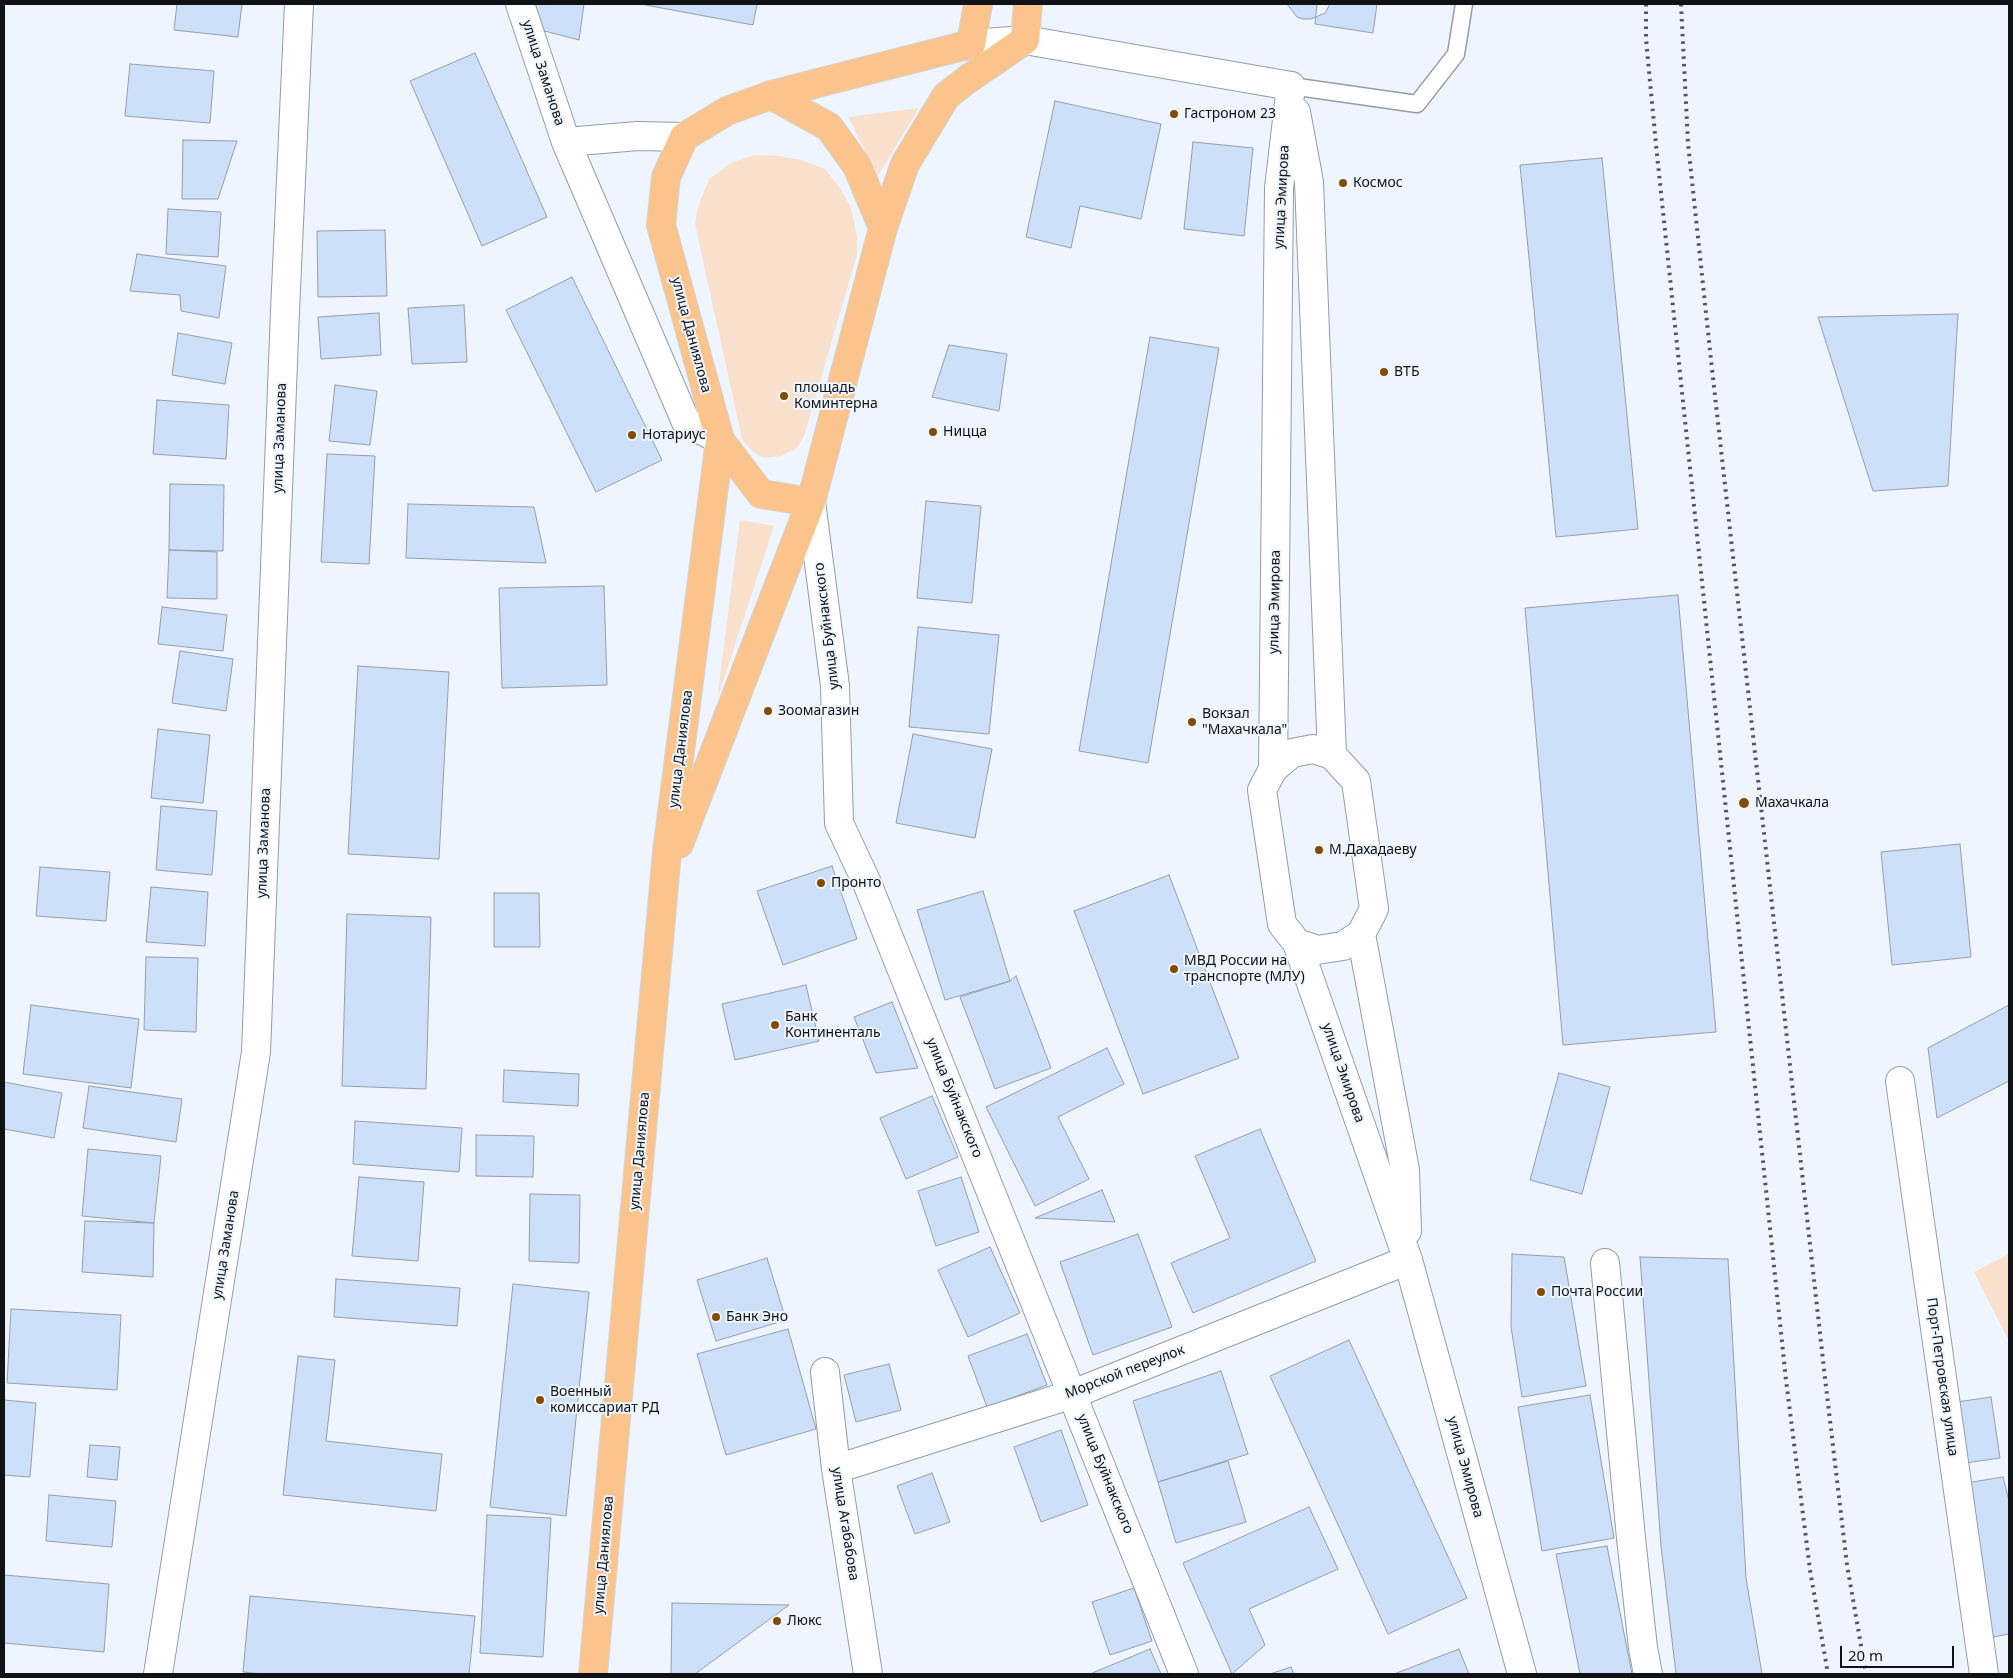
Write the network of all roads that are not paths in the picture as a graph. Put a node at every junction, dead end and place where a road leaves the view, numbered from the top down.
1 (299, 4) edge
2 (520, 4) edge
3 (978, 4) edge
4 (1028, 4) edge
5 (1464, 4) edge
6 (1025, 40) junction
7 (971, 44) junction
8 (1291, 86) junction
9 (772, 95) junction
10 (684, 137) junction
11 (566, 142) junction
12 (883, 228) junction
13 (720, 440) junction
14 (811, 502) junction
15 (1332, 755) junction
16 (1273, 768) junction
17 (1361, 934) junction
18 (1297, 943) junction
19 (1900, 1081) dead end
20 (1408, 1260) junction
21 (1605, 1263) dead end
22 (826, 1372) dead end
23 (1073, 1394) junction
24 (836, 1469) junction
25 (158, 1674) edge
26 (593, 1674) edge
27 (604, 1674) edge
28 (868, 1674) edge
29 (1184, 1674) edge
30 (1522, 1674) edge
31 (1648, 1674) edge
32 (1984, 1674) edge

1 - 25 street, улица Заманова
2 - 11 street, улица Заманова
3 - 7 main road
4 - 6 main road
5 - 8 lane
6 - 7 street
6 - 8 street
6 - 12 main road, улица Даниялова
7 - 9 main road
8 - 15 street, улица Эмирова
8 - 16 street, улица Эмирова
9 - 10 main road
9 - 12 main road
10 - 11 street, улица Заманова
10 - 13 main road, улица Даниялова
11 - 13 street, улица Заманова
12 - 14 main road, улица Даниялова
13 - 14 main road
13 - 26 main road, улица Даниялова
14 - 23 street, улица Буйнакского
14 - 27 main road, улица Даниялова
15 - 16 street, улица Эмирова
15 - 17 street
16 - 18 street, улица Эмирова
17 - 18 street
17 - 20 street, улица Эмирова
18 - 20 street, улица Эмирова
19 - 32 street, Порт-Петровская улица
20 - 23 street, Морской переулок
20 - 30 street, улица Эмирова
21 - 31 street
22 - 24 street, улица Агабабова
23 - 24 street, Морской переулок
23 - 29 street, улица Буйнакского
24 - 28 street, улица Агабабова

